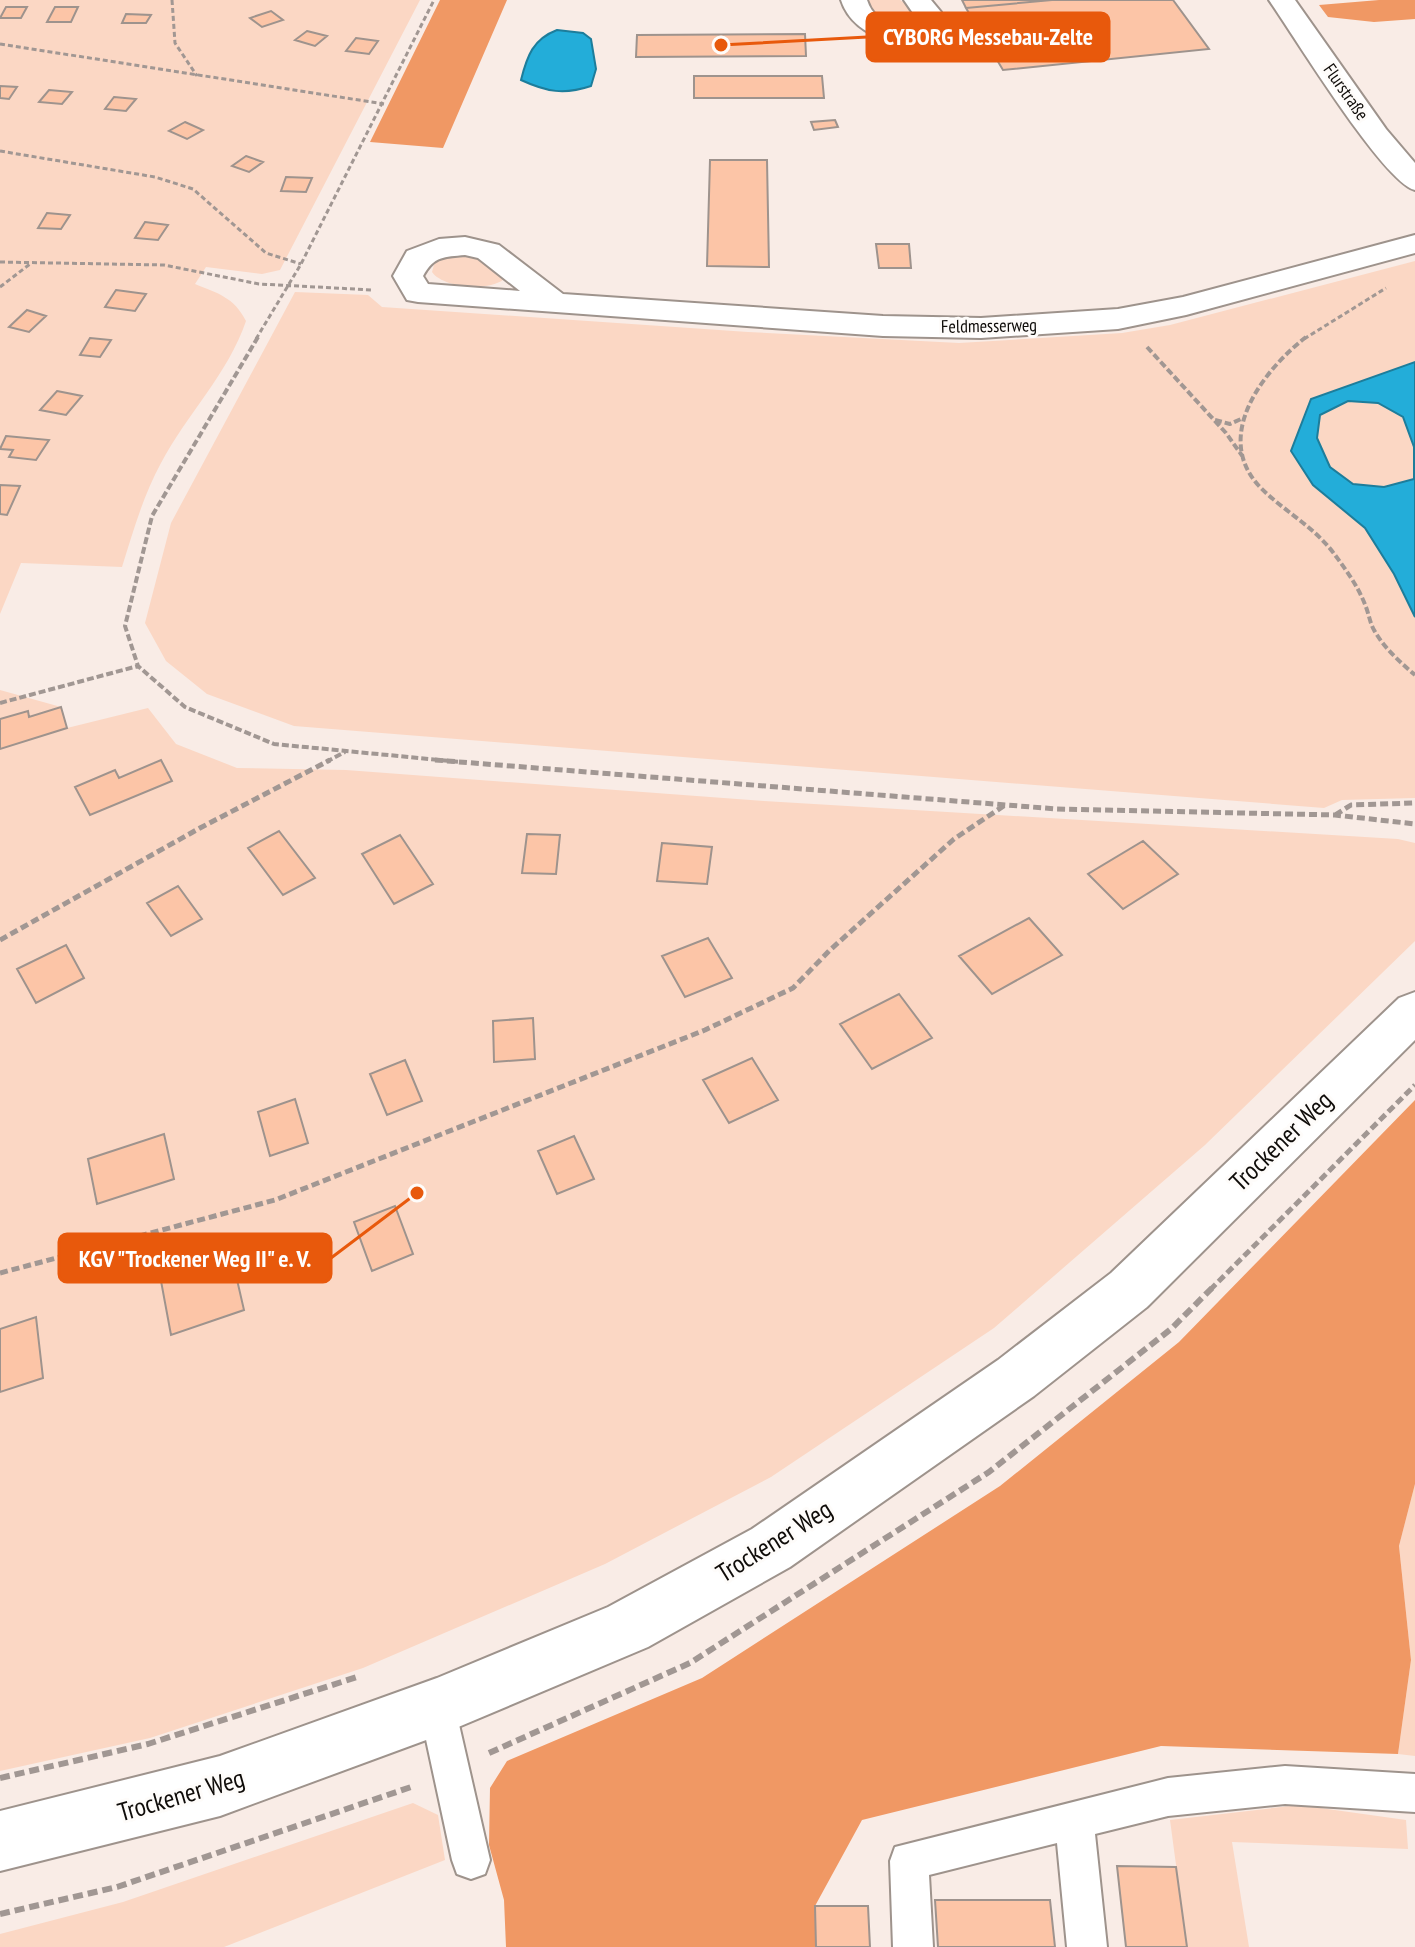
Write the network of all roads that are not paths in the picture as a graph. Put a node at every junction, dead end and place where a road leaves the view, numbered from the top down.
1 (854, 0) edge
2 (917, 0) edge
3 (1282, 0) edge
4 (1415, 181) edge
5 (1415, 244) edge
6 (554, 302) junction
7 (1415, 1011) edge
8 (437, 1707) junction
9 (1415, 1793) edge
10 (1074, 1820) junction
11 (0, 1841) edge
12 (471, 1860) dead end
13 (913, 1947) edge
14 (1087, 1947) edge

1 - 2 street
3 - 4 street, Flurstraße
5 - 6 street, Feldmesserweg
6 - 6 street, Feldmesserweg
7 - 8 street, Trockener Weg
8 - 11 street, Trockener Weg
8 - 12 lane
9 - 10 lane
10 - 13 lane
10 - 14 lane

